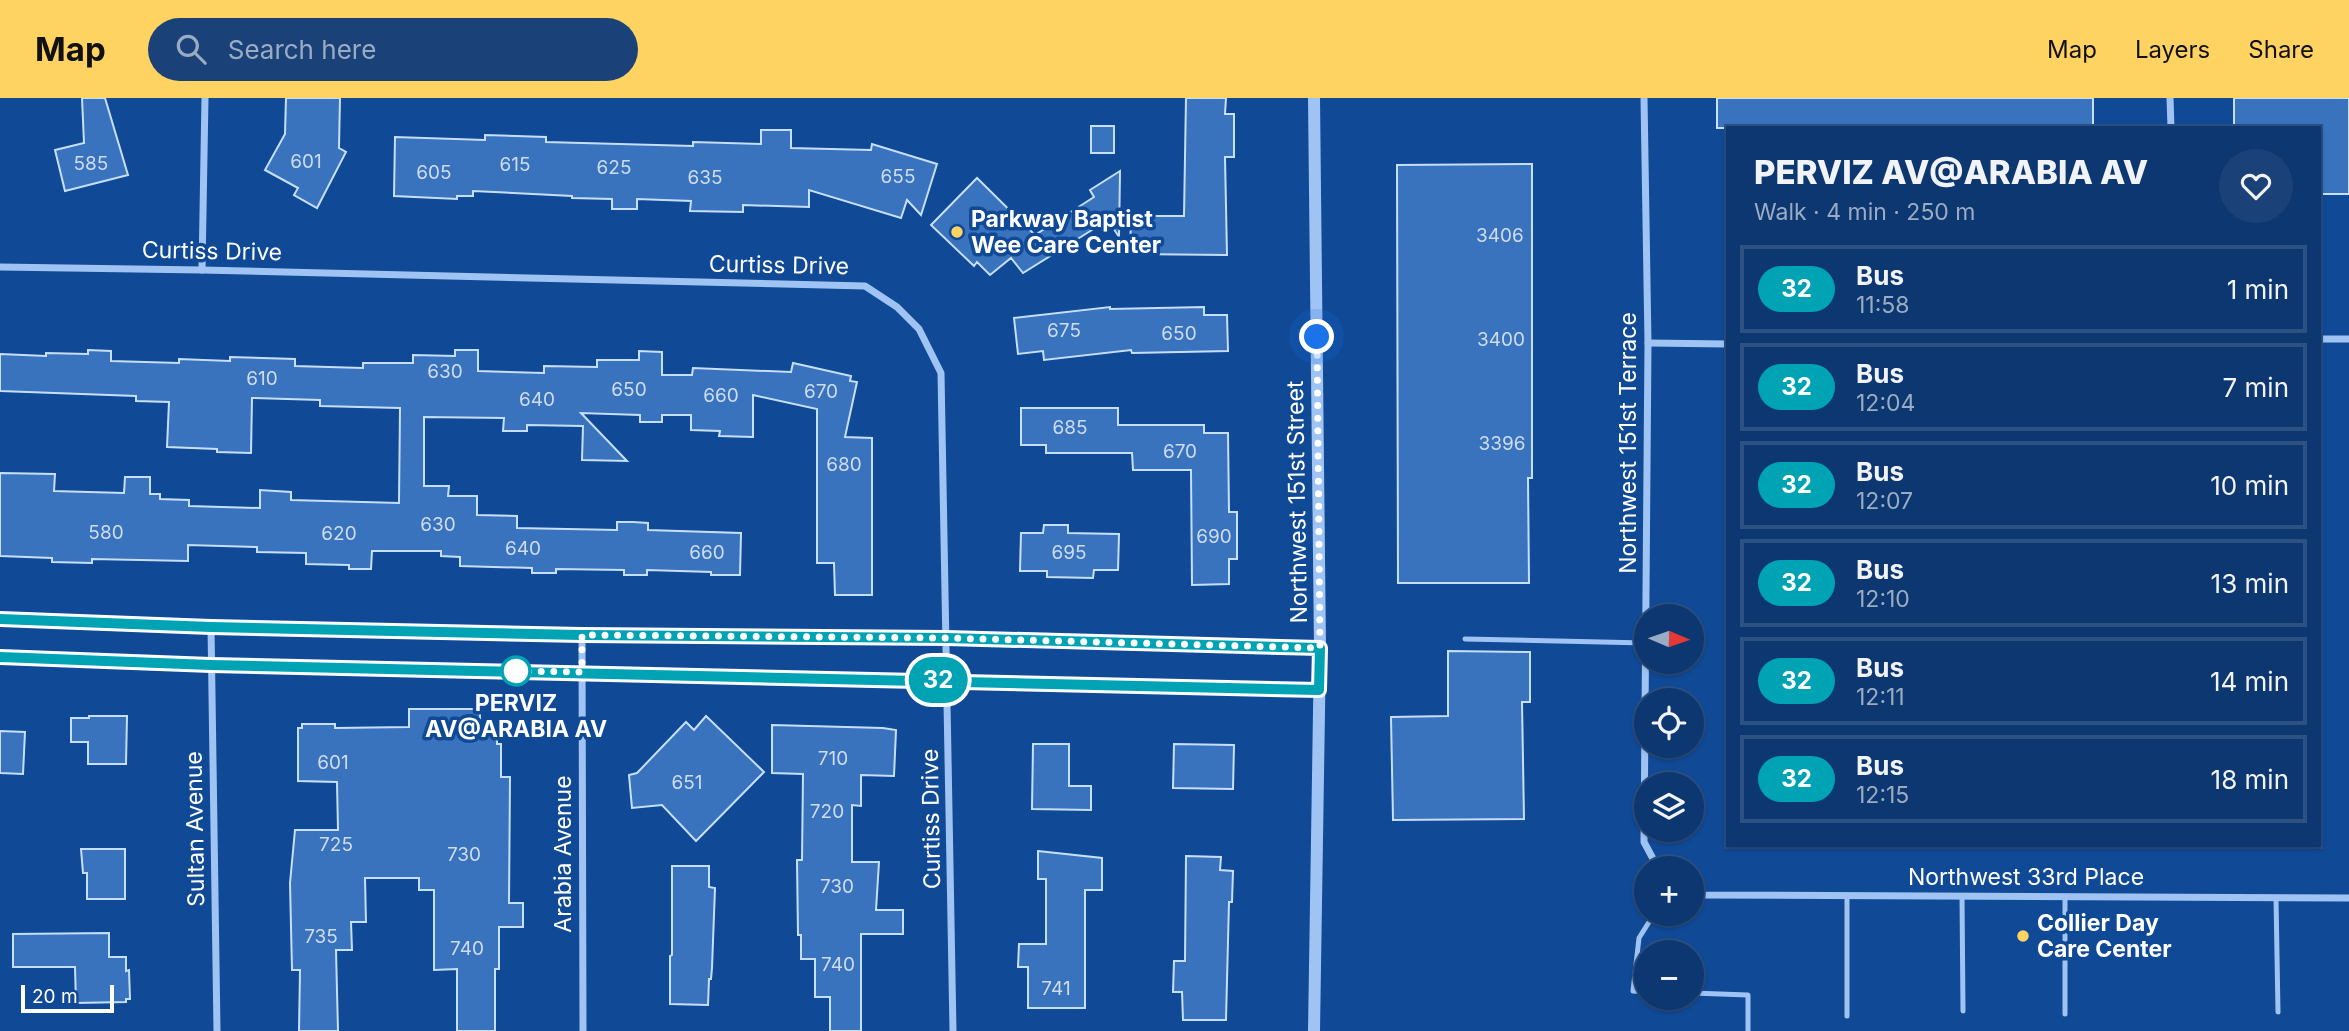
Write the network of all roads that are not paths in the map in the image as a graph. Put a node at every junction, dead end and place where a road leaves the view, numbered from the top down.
1 (205, 98) edge
2 (1314, 98) edge
3 (1644, 98) edge
4 (2170, 98) edge
5 (2171, 126) edge
6 (0, 267) edge
7 (202, 270) junction
8 (2321, 339) edge
9 (2349, 339) edge
10 (1648, 343) junction
11 (1726, 344) edge
12 (1646, 604) edge
13 (0, 620) edge
14 (211, 627) junction
15 (582, 635) junction
16 (947, 638) junction
17 (1465, 639) dead end
18 (1634, 643) edge
19 (1320, 648) junction
20 (0, 657) edge
21 (211, 665) junction
22 (582, 672) junction
23 (1646, 674) edge
24 (948, 680) junction
25 (1319, 690) junction
26 (1652, 856) edge
27 (1704, 895) edge
28 (1847, 896) junction
29 (1962, 896) junction
30 (2065, 897) junction
31 (2276, 898) junction
32 (2349, 898) edge
33 (1704, 993) edge
34 (1963, 1011) dead end
35 (2278, 1012) dead end
36 (2065, 1014) dead end
37 (1847, 1016) dead end
38 (217, 1031) edge
39 (583, 1031) edge
40 (953, 1031) edge
41 (1314, 1031) edge
42 (1748, 1031) edge

1 - 7 street
2 - 19 street, Northwest 151st Street
3 - 10 street, Northwest 151st Terrace
4 - 5 street
6 - 7 street, Curtiss Drive
7 - 16 street, Curtiss Drive
8 - 9 street
10 - 11 street
10 - 12 street, Northwest 151st Terrace
13 - 14 street
14 - 15 street
14 - 21 street, Sultan Avenue
15 - 16 street
15 - 22 street, Arabia Avenue
16 - 19 street
16 - 24 street, Curtiss Drive
17 - 18 lane
19 - 25 street, Northwest 151st Street
20 - 21 street
21 - 22 street
21 - 38 street, Sultan Avenue
22 - 24 street
22 - 39 street, Arabia Avenue
23 - 26 street, Northwest 151st Terrace
24 - 25 street
24 - 40 street, Curtiss Drive
25 - 41 street, Northwest 151st Street
27 - 28 street, Northwest 33rd Place
28 - 29 street, Northwest 33rd Place
28 - 37 lane
29 - 30 street, Northwest 33rd Place
29 - 34 lane
30 - 31 street, Northwest 33rd Place
30 - 36 lane
31 - 32 street, Northwest 33rd Place
31 - 35 lane
33 - 42 lane

